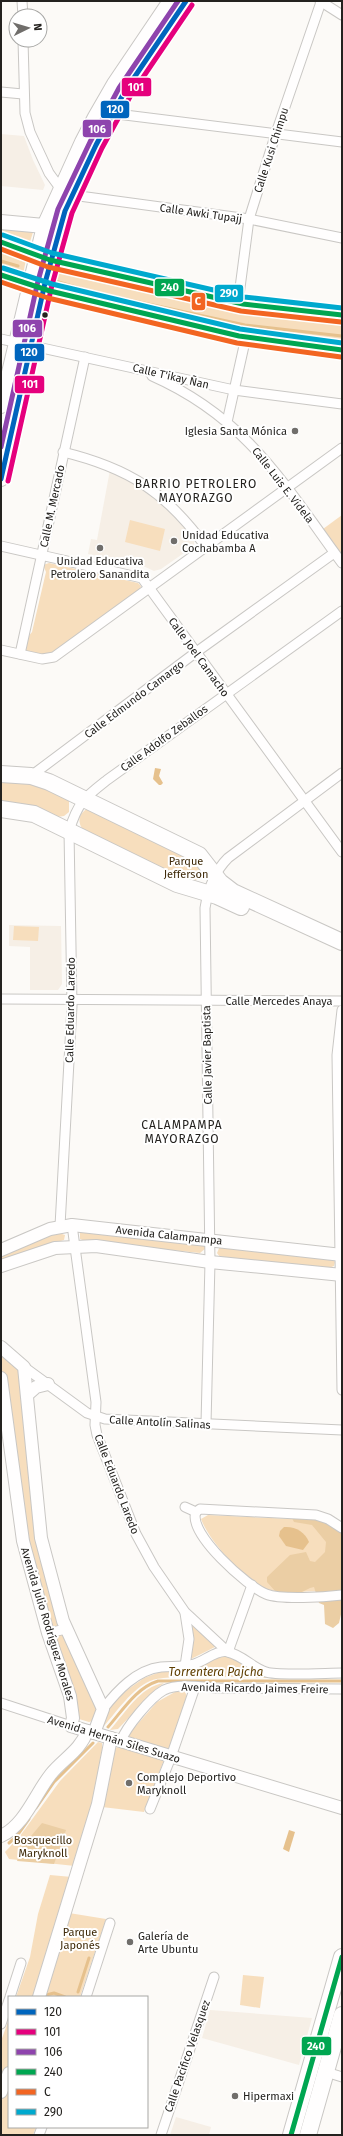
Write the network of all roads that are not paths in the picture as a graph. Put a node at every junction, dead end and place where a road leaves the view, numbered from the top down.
1 (170, 1) edge
2 (186, 1) edge
3 (320, 1) edge
4 (342, 15) edge
5 (23, 48) edge
6 (1, 92) edge
7 (23, 94) junction
8 (114, 112) junction
9 (276, 133) junction
10 (342, 142) edge
11 (66, 192) junction
12 (249, 219) junction
13 (1, 222) edge
14 (44, 226) junction
15 (342, 238) edge
16 (1, 242) edge
17 (36, 258) junction
18 (50, 262) junction
19 (1, 275) edge
20 (30, 281) junction
21 (44, 286) junction
22 (238, 303) junction
23 (342, 315) edge
24 (246, 337) junction
25 (1, 339) edge
26 (15, 342) junction
27 (31, 345) junction
28 (342, 350) edge
29 (85, 357) junction
30 (132, 368) junction
31 (234, 390) junction
32 (342, 404) edge
33 (1, 406) edge
34 (228, 422) junction
35 (342, 448) edge
36 (63, 452) junction
37 (1, 479) edge
38 (287, 487) junction
39 (1, 546) edge
40 (206, 547) junction
41 (334, 553) junction
42 (41, 555) junction
43 (342, 563) edge
44 (149, 588) junction
45 (342, 611) edge
46 (1, 650) edge
47 (196, 653) junction
48 (20, 654) junction
49 (226, 693) junction
50 (342, 773) edge
51 (1, 774) edge
52 (31, 776) junction
53 (84, 797) junction
54 (304, 800) junction
55 (1, 809) edge
56 (69, 831) junction
57 (342, 852) edge
58 (215, 875) junction
59 (207, 894) junction
60 (342, 942) edge
61 (342, 954) edge
62 (1, 1000) edge
63 (206, 1000) junction
64 (72, 1001) junction
65 (342, 1001) edge
66 (342, 1010) edge
67 (66, 1225) junction
68 (210, 1240) junction
69 (74, 1246) junction
70 (1, 1250) edge
71 (341, 1255) edge
72 (210, 1262) junction
73 (1, 1266) edge
74 (341, 1275) edge
75 (1, 1348) edge
76 (24, 1367) junction
77 (1, 1378) edge
78 (48, 1384) junction
79 (342, 1390) edge
80 (27, 1395) junction
81 (96, 1417) junction
82 (206, 1424) junction
83 (342, 1430) edge
84 (185, 1507) dead end
85 (196, 1512) junction
86 (342, 1528) edge
87 (252, 1585) junction
88 (342, 1595) edge
89 (185, 1612) junction
90 (66, 1629) junction
91 (48, 1633) junction
92 (228, 1652) junction
93 (184, 1666) junction
94 (342, 1673) edge
95 (194, 1687) junction
96 (342, 1689) edge
97 (1, 1704) edge
98 (103, 1709) junction
99 (71, 1726) junction
100 (90, 1732) junction
101 (116, 1739) junction
102 (171, 1757) junction
103 (342, 1808) edge
104 (150, 1809) dead end
105 (1, 1836) edge
106 (110, 1923) dead end
107 (342, 1957) edge
108 (21, 1963) dead end
109 (214, 1977) dead end
110 (10, 1996) edge
111 (39, 1996) edge
112 (86, 1996) edge
113 (8, 2003) edge
114 (342, 2015) edge
115 (1, 2024) edge
116 (326, 2072) junction
117 (8, 2075) edge
118 (342, 2077) edge
119 (1, 2092) edge
120 (161, 2135) edge
121 (291, 2135) edge
122 (308, 2135) edge

1 - 11 main road
2 - 8 main road
3 - 4 street
3 - 9 street, Calle Kusi Chimpu
5 - 7 street
6 - 7 street
7 - 11 street
8 - 9 street
8 - 11 main road
9 - 10 street
9 - 12 street, Calle Kusi Chimpu
11 - 12 street, Calle Awki Tupajj
11 - 14 main road
11 - 18 main road
12 - 15 street, Calle Awki Tupajj
12 - 22 street, Calle Kusi Chimpu
13 - 14 main road
14 - 17 main road
16 - 17 main road
17 - 18 main road
17 - 20 main road
18 - 21 main road
18 - 22 street
19 - 20 main road
20 - 21 main road
20 - 26 main road
21 - 24 street
21 - 27 main road
22 - 23 street
24 - 28 street
24 - 31 street
25 - 26 street, Calle T'ikay Ñan
26 - 27 street, Calle T'ikay Ñan
26 - 33 main road
27 - 29 street, Calle T'ikay Ñan
27 - 37 main road
29 - 30 street, Calle T'ikay Ñan
29 - 36 street, Calle M. Mercado
30 - 31 street, Calle T'ikay Ñan
30 - 34 street, Calle Luis E. Videla
31 - 32 street, Calle T'ikay Ñan
31 - 34 street
34 - 38 street, Calle Luis E. Videla
35 - 38 street
36 - 40 street
36 - 42 street, Calle M. Mercado
38 - 40 street
38 - 41 street, Calle Luis E. Videla
39 - 42 street, Calle Joel Camacho
40 - 44 street
41 - 43 street, Calle Luis E. Videla
41 - 47 street, Calle Edmundo Camargo
42 - 44 street, Calle Joel Camacho
42 - 48 street, Calle M. Mercado
44 - 47 street, Calle Joel Camacho
44 - 48 street
45 - 49 street, Calle Adolfo Zeballos
46 - 48 street
47 - 49 street, Calle Joel Camacho
47 - 52 street, Calle Edmundo Camargo
49 - 53 street, Calle Adolfo Zeballos
49 - 54 street, Calle Joel Camacho
50 - 54 street, Calle Javier Baptista
51 - 52 highway
52 - 53 highway
53 - 56 street, Calle Eduardo Laredo
53 - 58 highway
54 - 57 street, Calle Joel Camacho
54 - 58 street, Calle Javier Baptista
55 - 56 highway
56 - 59 highway
56 - 64 street, Calle Eduardo Laredo
58 - 59 street, Calle Javier Baptista
58 - 60 highway
59 - 61 highway
59 - 63 street, Calle Javier Baptista
62 - 64 street, Calle Mercedes Anaya
63 - 64 street, Calle Mercedes Anaya
63 - 65 street, Calle Mercedes Anaya
63 - 68 street, Calle Javier Baptista
64 - 67 street, Calle Eduardo Laredo
66 - 71 street
67 - 68 street, Avenida Calampampa
67 - 69 street, Calle Eduardo Laredo
67 - 70 street, Avenida Calampampa
68 - 71 street, Avenida Calampampa
68 - 72 street, Calle Javier Baptista
69 - 72 street, Avenida Calampampa
69 - 73 street, Avenida Calampampa
69 - 81 street, Calle Eduardo Laredo
71 - 74 street
72 - 74 street, Avenida Calampampa
72 - 82 street, Calle Javier Baptista
74 - 79 street
75 - 76 street, Calle Antolín Salinas
76 - 78 street, Calle Antolín Salinas
76 - 80 street, Avenida Julio Rodríguez Morales
77 - 91 street, Avenida Julio Rodríguez Morales
78 - 80 street
78 - 81 street, Calle Antolín Salinas
80 - 90 street, Avenida Julio Rodríguez Morales
81 - 82 street, Calle Antolín Salinas
81 - 89 street, Calle Eduardo Laredo
82 - 83 street, Calle Antolín Salinas
84 - 85 street
85 - 86 street
85 - 87 street
87 - 88 street
87 - 92 street
89 - 92 street, Calle Eduardo Laredo
89 - 93 street, Calle Eduardo Laredo
90 - 91 street
90 - 98 street, Avenida Julio Rodríguez Morales
91 - 99 street, Avenida Julio Rodríguez Morales
92 - 93 street, Avenida Ricardo Jaimes Freire
92 - 94 street, Avenida Ricardo Jaimes Freire
93 - 98 street, Avenida Ricardo Jaimes Freire
95 - 96 street, Avenida Ricardo Jaimes Freire
95 - 101 street, Avenida Ricardo Jaimes Freire
95 - 102 street
97 - 99 street, Avenida Hernán Siles Suazo
98 - 100 street, Avenida Ricardo Jaimes Freire
99 - 100 street, Avenida Hernán Siles Suazo
100 - 101 street, Avenida Hernán Siles Suazo
100 - 105 street, Avenida Ricardo Jaimes Freire
101 - 102 street, Avenida Hernán Siles Suazo
101 - 111 street
102 - 103 street, Avenida Hernán Siles Suazo
102 - 104 street
106 - 112 street
107 - 121 highway
108 - 110 street
109 - 120 street, Calle Pacifico Velasquez
113 - 115 street
114 - 116 highway
116 - 118 street
116 - 122 highway
117 - 119 street

